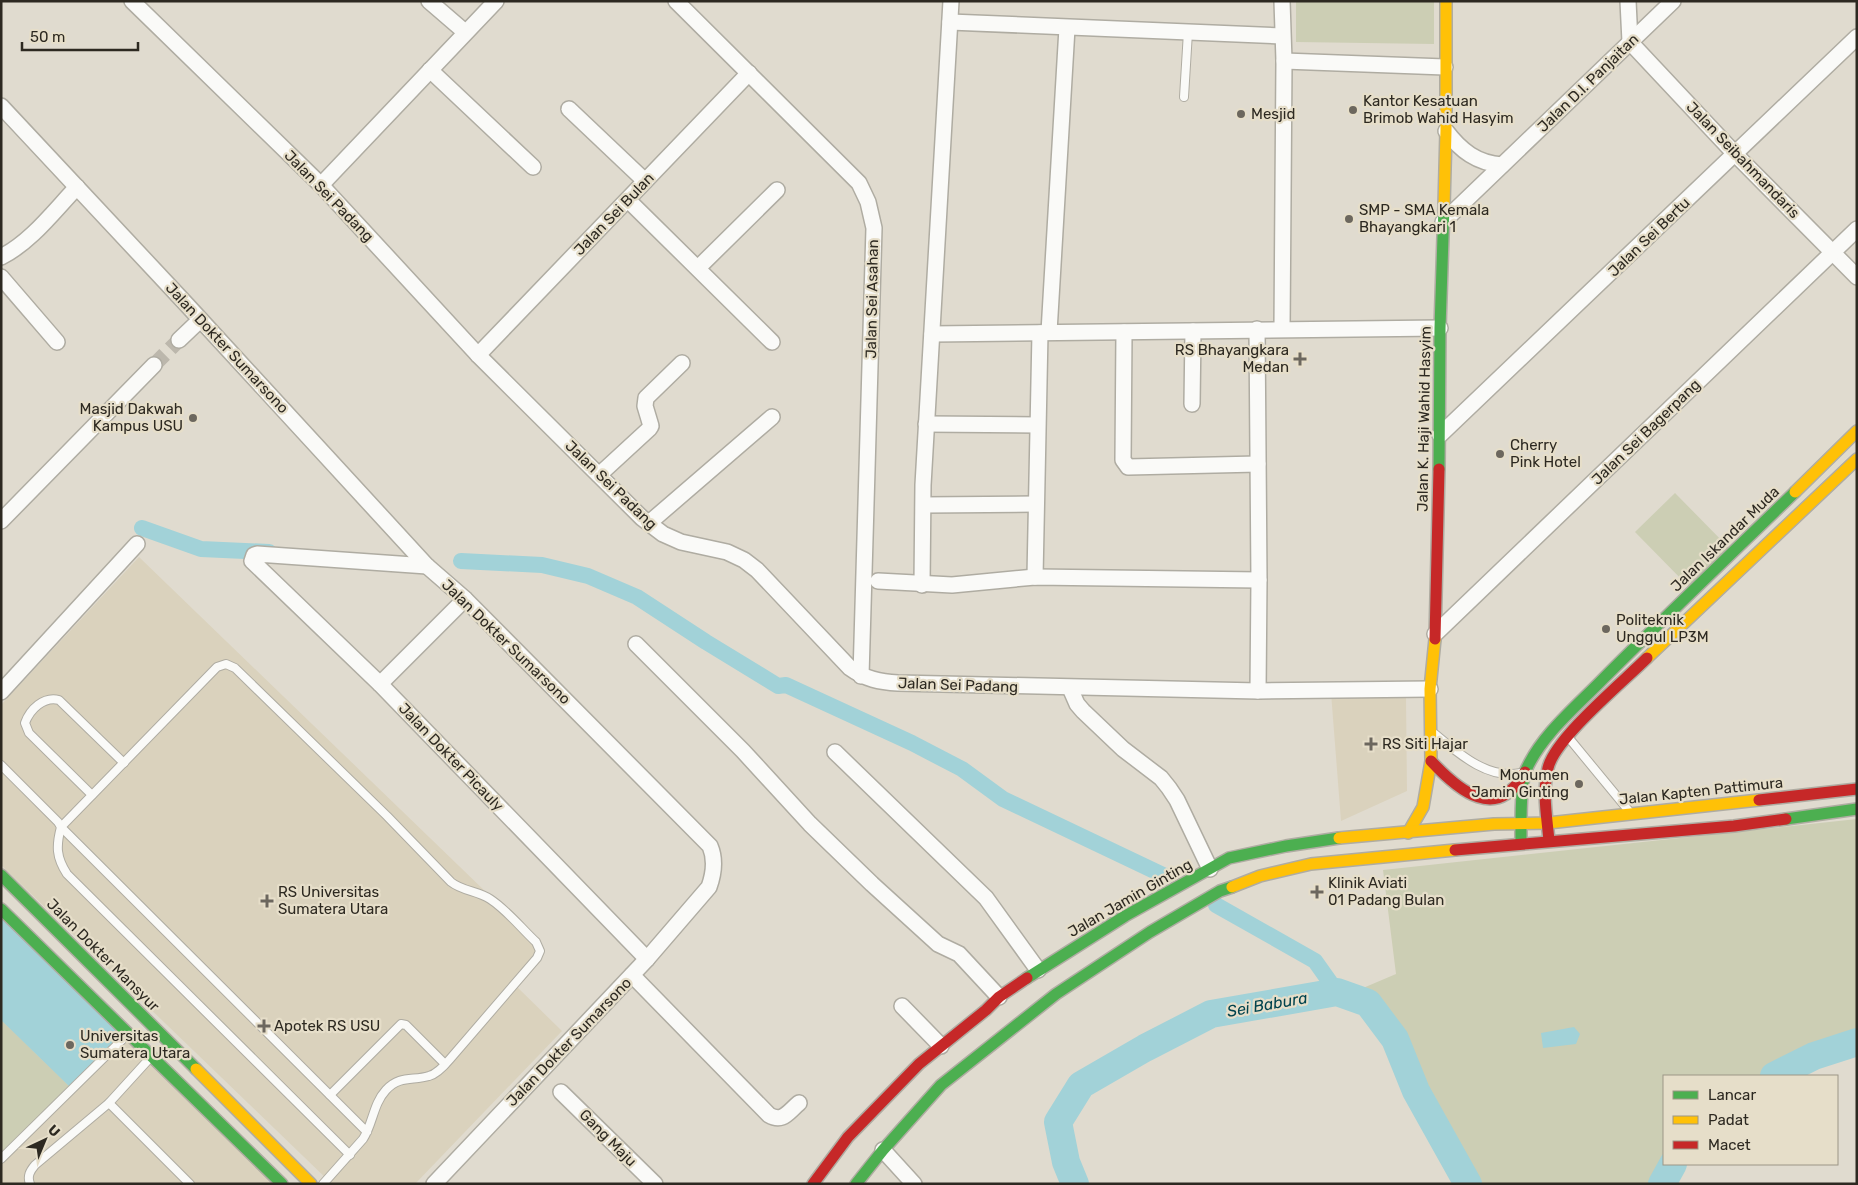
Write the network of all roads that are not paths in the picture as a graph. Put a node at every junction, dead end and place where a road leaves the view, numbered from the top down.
1 (132, 1) edge
2 (429, 1) edge
3 (496, 1) edge
4 (676, 1) edge
5 (951, 1) edge
6 (1282, 1) edge
7 (1446, 1) edge
8 (1628, 1) edge
9 (1673, 1) edge
10 (950, 22) junction
11 (1067, 28) junction
12 (465, 32) junction
13 (1188, 32) junction
14 (1282, 36) junction
15 (1857, 37) edge
16 (1630, 42) junction
17 (1284, 61) junction
18 (1445, 67) junction
19 (430, 70) junction
20 (749, 73) junction
21 (1184, 98) dead end
22 (1, 106) edge
23 (569, 109) dead end
24 (1446, 131) junction
25 (1736, 154) junction
26 (1502, 165) junction
27 (533, 167) dead end
28 (645, 181) junction
29 (321, 186) junction
30 (77, 187) junction
31 (776, 190) dead end
32 (628, 200) junction
33 (1443, 222) junction
34 (1857, 230) edge
35 (1833, 252) junction
36 (1, 257) edge
37 (698, 268) junction
38 (1, 277) edge
39 (1857, 277) edge
40 (200, 320) junction
41 (1440, 328) junction
42 (1257, 329) junction
43 (1282, 329) junction
44 (1193, 331) junction
45 (1124, 332) junction
46 (1045, 333) junction
47 (932, 334) junction
48 (179, 340) tunnel mouth
49 (57, 342) dead end
50 (772, 342) dead end
51 (478, 355) junction
52 (682, 363) dead end
53 (154, 365) tunnel mouth
54 (1192, 404) dead end
55 (772, 417) dead end
56 (926, 424) junction
57 (1037, 425) junction
58 (1857, 431) edge
59 (1440, 436) junction
60 (1857, 458) edge
61 (1258, 464) junction
62 (1818, 468) junction
63 (599, 475) junction
64 (1833, 481) junction
65 (1035, 504) junction
66 (924, 505) junction
67 (1, 521) edge
68 (649, 523) junction
69 (137, 544) dead end
70 (427, 566) junction
71 (1035, 577) junction
72 (1259, 580) junction
73 (878, 581) dead end
74 (922, 585) junction
75 (465, 599) junction
76 (1435, 634) junction
77 (636, 644) dead end
78 (861, 676) junction
79 (380, 684) junction
80 (1070, 688) junction
81 (1430, 689) junction
82 (1258, 691) junction
83 (1, 692) edge
84 (1429, 729) junction
85 (1567, 735) junction
86 (835, 752) dead end
87 (1431, 761) junction
88 (124, 763) junction
89 (1, 765) edge
90 (1525, 772) junction
91 (1857, 789) edge
92 (92, 795) junction
93 (1857, 809) edge
94 (1631, 813) junction
95 (1548, 823) junction
96 (1494, 824) junction
97 (1520, 824) junction
98 (60, 827) junction
99 (1408, 833) junction
100 (1549, 843) junction
101 (1517, 844) junction
102 (1210, 869) junction
103 (1, 875) edge
104 (1, 909) edge
105 (647, 959) junction
106 (1038, 970) junction
107 (632, 975) junction
108 (1056, 994) junction
109 (999, 997) junction
110 (902, 1006) dead end
111 (145, 1017) junction
112 (128, 1033) junction
113 (941, 1046) junction
114 (152, 1056) junction
115 (445, 1064) junction
116 (561, 1092) dead end
117 (330, 1095) junction
118 (109, 1103) junction
119 (799, 1103) dead end
120 (367, 1132) junction
121 (883, 1150) junction
122 (350, 1155) junction
123 (1, 1159) edge
124 (30, 1184) edge
125 (190, 1184) edge
126 (282, 1184) edge
127 (311, 1184) edge
128 (323, 1184) edge
129 (434, 1184) edge
130 (655, 1184) edge
131 (813, 1184) edge
132 (856, 1184) edge
133 (914, 1184) edge

1 - 29 street, Jalan Sei Padang
2 - 12 street
3 - 12 street
4 - 20 street, Jalan Sei Asahan
5 - 10 street
6 - 14 street
7 - 18 main road, Jalan K. Haji Wahid Hasyim
8 - 16 street
9 - 16 street, Jalan D.I. Panjaitan
10 - 11 street
10 - 47 street
11 - 13 street
11 - 46 street
12 - 19 street
13 - 14 street
13 - 21 lane
14 - 17 street
15 - 25 street, Jalan Sei Bertu
16 - 25 street, Jalan Seibahmandaris
16 - 26 street, Jalan D.I. Panjaitan
17 - 18 street
17 - 43 street
18 - 24 main road, Jalan K. Haji Wahid Hasyim
19 - 27 street
19 - 29 street
20 - 28 street, Jalan Sei Bulan
20 - 78 street, Jalan Sei Asahan
22 - 30 street, Jalan Dokter Sumarsono
23 - 28 street
24 - 26 street
24 - 33 main road, Jalan K. Haji Wahid Hasyim
25 - 35 street, Jalan Seibahmandaris
25 - 59 street, Jalan Sei Bertu
26 - 33 street, Jalan D.I. Panjaitan
28 - 32 street, Jalan Sei Bulan
29 - 51 street, Jalan Sei Padang
30 - 36 street
30 - 40 street, Jalan Dokter Sumarsono
31 - 37 street
32 - 37 street
32 - 51 street, Jalan Sei Bulan
33 - 41 main road, Jalan K. Haji Wahid Hasyim
34 - 35 street, Jalan Sei Bagerpang
35 - 39 street, Jalan Seibahmandaris
35 - 76 street, Jalan Sei Bagerpang
37 - 50 street
38 - 49 street
40 - 48 street
40 - 70 street, Jalan Dokter Sumarsono
41 - 43 street
41 - 59 main road, Jalan K. Haji Wahid Hasyim
42 - 43 street
42 - 44 street
42 - 61 street
44 - 45 street
44 - 54 street
45 - 46 street
45 - 61 street
46 - 47 street
46 - 57 street
47 - 56 street
51 - 63 street, Jalan Sei Padang
52 - 63 street
53 - 67 street
55 - 68 street
56 - 57 street
56 - 66 street
57 - 65 street
58 - 62 main road, Jalan Iskandar Muda
59 - 76 main road, Jalan K. Haji Wahid Hasyim
60 - 64 main road
61 - 72 street
62 - 64 main road
62 - 90 main road, Jalan Iskandar Muda
63 - 68 street, Jalan Sei Padang
64 - 85 main road
65 - 66 street
65 - 71 street
66 - 74 street
68 - 78 street, Jalan Sei Padang
69 - 83 street
70 - 75 street, Jalan Dokter Sumarsono
70 - 79 street, Jalan Dokter Picauly
71 - 72 street
71 - 74 street
72 - 82 street
73 - 74 street
75 - 79 street
75 - 105 street, Jalan Dokter Sumarsono
76 - 81 main road, Jalan K. Haji Wahid Hasyim
77 - 109 street
78 - 80 street, Jalan Sei Padang
79 - 105 street, Jalan Dokter Picauly
80 - 82 street, Jalan Sei Padang
80 - 102 street
81 - 82 street, Jalan Sei Padang
81 - 84 main road, Jalan K. Haji Wahid Hasyim
84 - 87 main road, Jalan K. Haji Wahid Hasyim
84 - 90 lane
85 - 94 lane
85 - 95 main road
86 - 106 street
87 - 90 main road
87 - 96 main road
87 - 99 main road, Jalan K. Haji Wahid Hasyim
88 - 92 lane
88 - 92 lane
88 - 115 lane
89 - 98 lane
90 - 97 main road, Jalan Iskandar Muda
91 - 94 main road, Jalan Kapten Pattimura
92 - 98 lane
93 - 100 main road
94 - 95 main road, Jalan Kapten Pattimura
95 - 97 main road, Jalan Jamin Ginting
95 - 100 main road
96 - 97 main road, Jalan Jamin Ginting
96 - 99 main road, Jalan Jamin Ginting
96 - 101 main road
97 - 101 main road, Jalan Iskandar Muda
98 - 117 lane
98 - 122 lane
99 - 102 main road, Jalan Jamin Ginting
100 - 101 main road
101 - 108 main road
102 - 106 main road, Jalan Jamin Ginting
103 - 111 main road, Jalan Dokter Mansyur
104 - 112 main road
105 - 107 street, Jalan Dokter Sumarsono
106 - 108 main road
106 - 109 main road, Jalan Jamin Ginting
107 - 119 street
107 - 129 street, Jalan Dokter Sumarsono
108 - 121 main road
109 - 113 main road, Jalan Jamin Ginting
110 - 113 street
111 - 112 street
111 - 127 main road, Jalan Dokter Mansyur
112 - 114 main road
112 - 123 lane
113 - 131 main road, Jalan Jamin Ginting
114 - 118 lane
114 - 126 main road
115 - 117 lane
115 - 120 lane
116 - 130 street, Gang Maju
117 - 120 lane
118 - 124 lane
118 - 125 lane
120 - 122 lane
121 - 132 main road
121 - 133 street
122 - 128 lane

